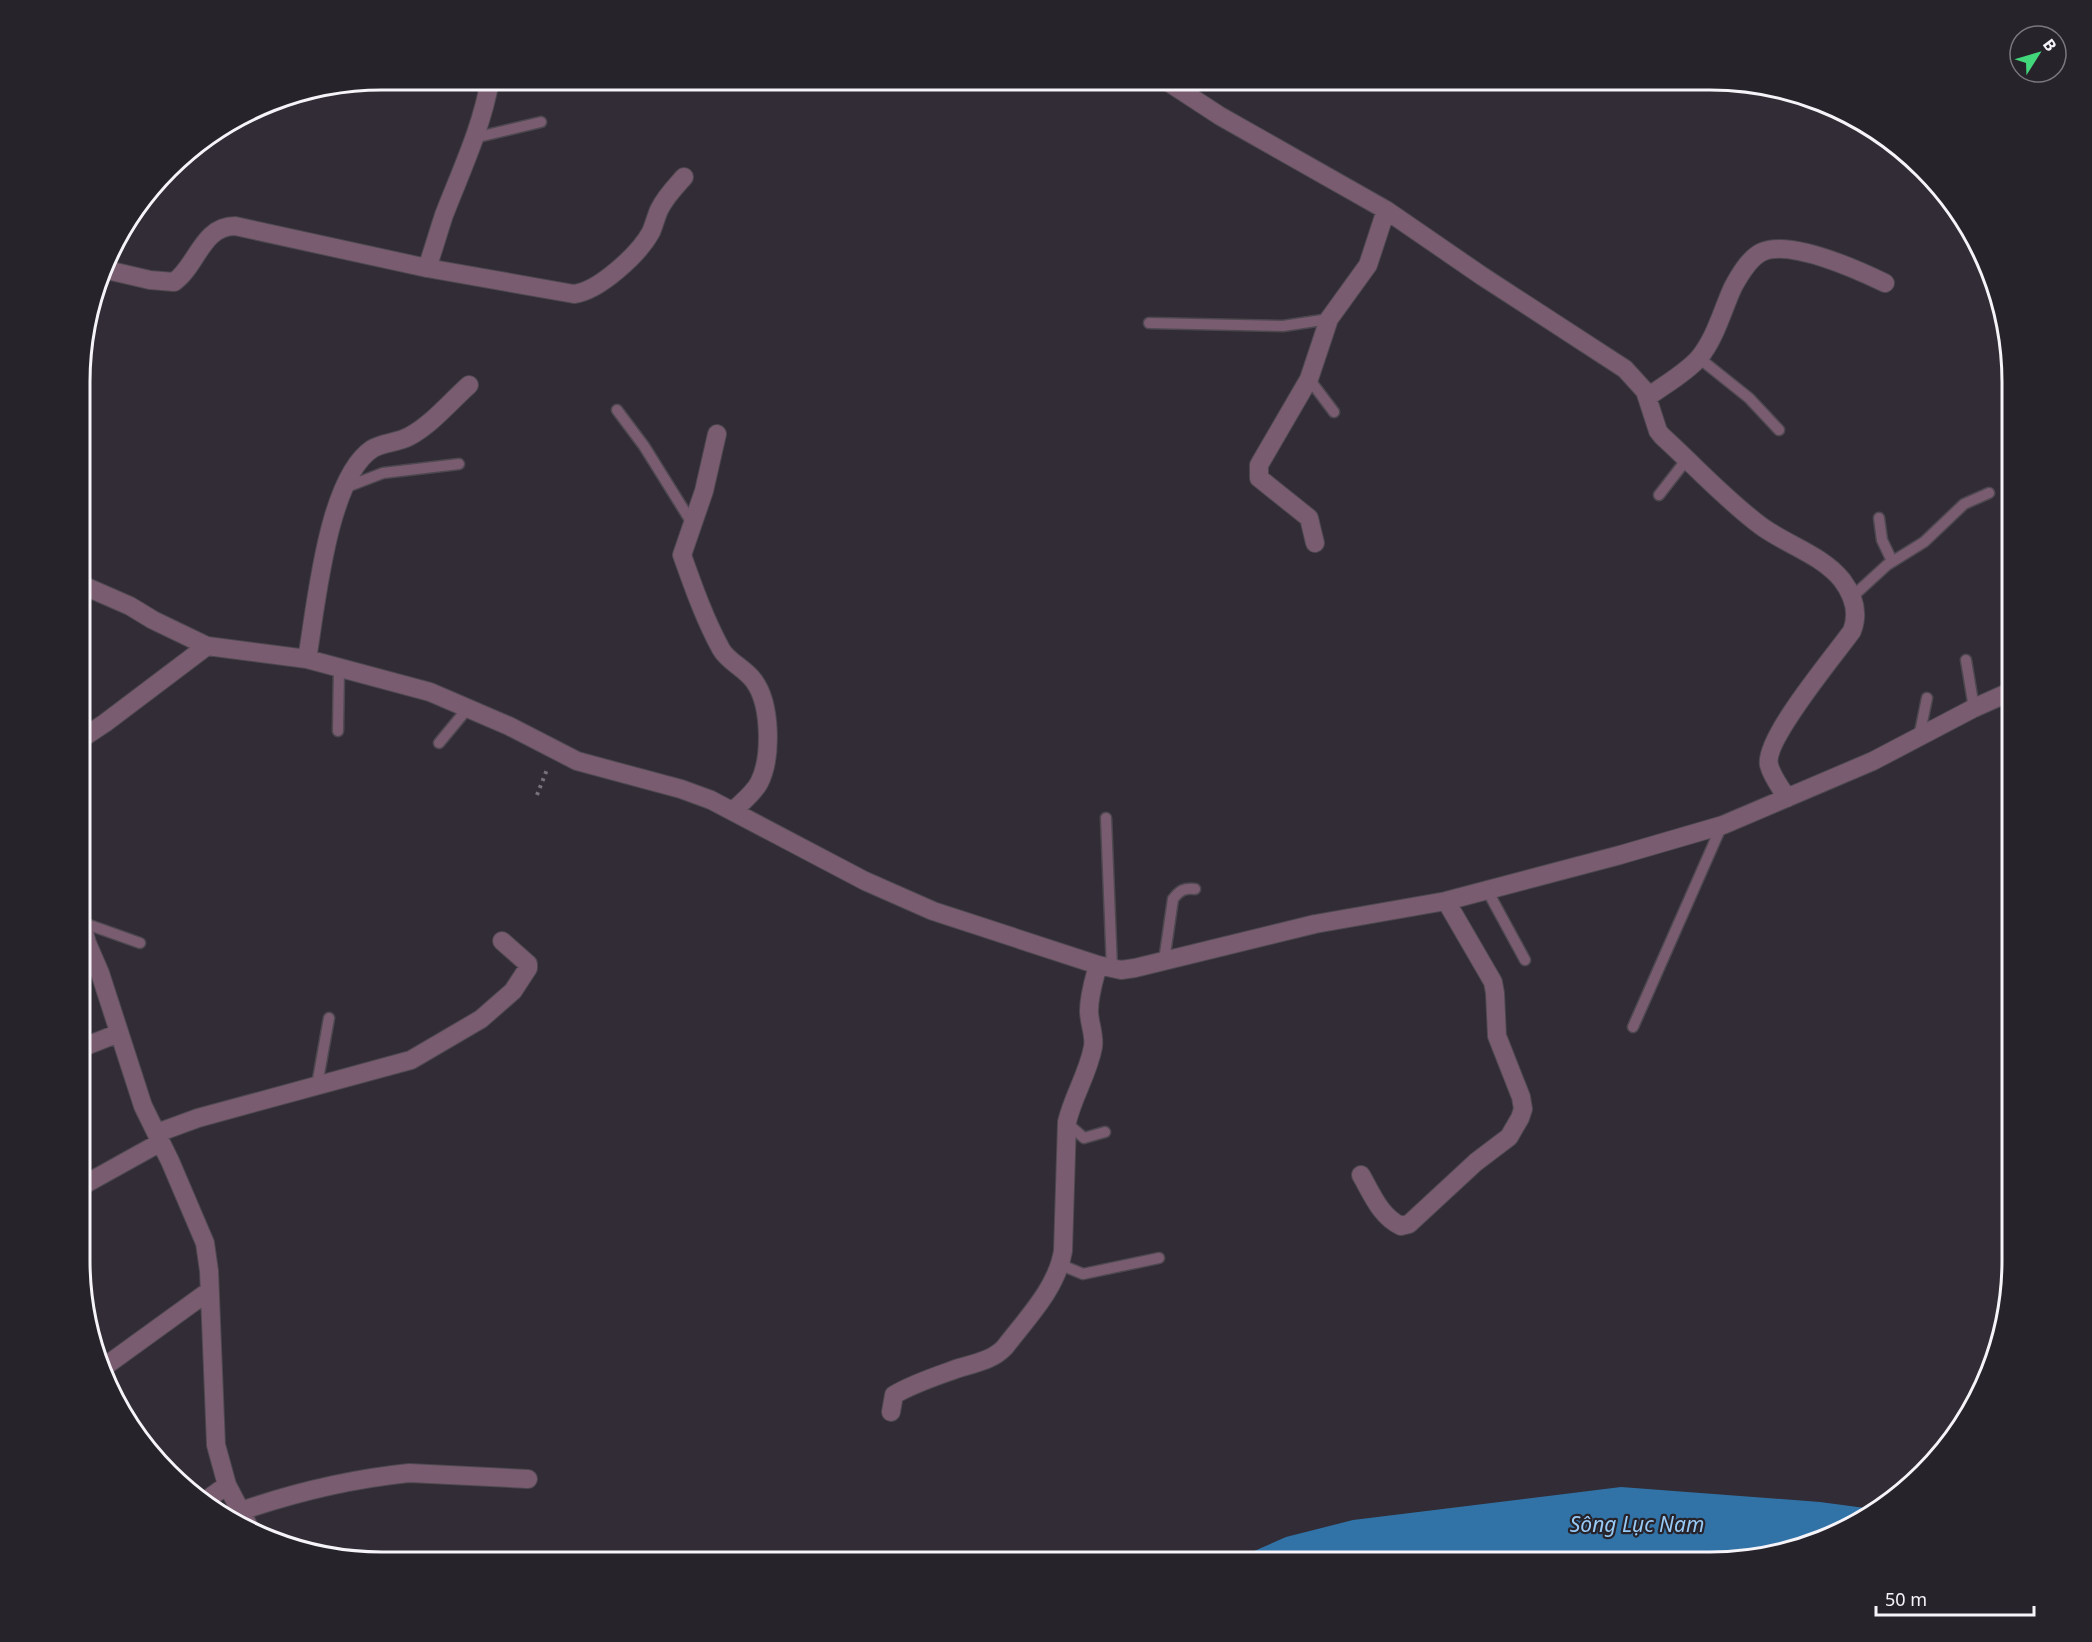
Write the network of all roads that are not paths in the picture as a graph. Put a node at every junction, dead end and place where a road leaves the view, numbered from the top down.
1 (488, 90) edge
2 (1178, 90) edge
3 (541, 122) dead end
4 (474, 138) junction
5 (684, 177) dead end
6 (1386, 210) junction
7 (427, 268) junction
8 (112, 271) edge
9 (1885, 283) dead end
10 (1329, 319) junction
11 (1149, 323) dead end
12 (1699, 358) junction
13 (1309, 379) junction
14 (469, 385) dead end
15 (1648, 397) junction
16 (617, 410) dead end
17 (1334, 411) dead end
18 (1779, 430) dead end
19 (717, 434) dead end
20 (1687, 459) junction
21 (459, 464) dead end
22 (344, 488) junction
23 (1989, 493) dead end
24 (1659, 495) dead end
25 (1879, 518) dead end
26 (693, 523) junction
27 (1315, 543) dead end
28 (1892, 561) junction
29 (90, 588) edge
30 (1852, 597) junction
31 (207, 646) junction
32 (307, 659) junction
33 (1966, 660) dead end
34 (339, 668) junction
35 (2002, 695) edge
36 (1927, 698) dead end
37 (468, 708) junction
38 (1974, 708) junction
39 (338, 731) dead end
40 (90, 733) edge
41 (1919, 737) junction
42 (439, 743) dead end
43 (1788, 798) junction
44 (734, 810) junction
45 (1106, 818) dead end
46 (1723, 825) junction
47 (1195, 889) dead end
48 (1487, 890) junction
49 (1446, 901) junction
50 (90, 925) edge
51 (502, 941) dead end
52 (140, 943) dead end
53 (90, 951) edge
54 (1525, 960) dead end
55 (1164, 961) junction
56 (1105, 967) junction
57 (329, 1018) dead end
58 (1633, 1027) dead end
59 (119, 1033) junction
60 (90, 1044) edge
61 (317, 1085) junction
62 (1067, 1122) junction
63 (1105, 1132) dead end
64 (159, 1137) junction
65 (1360, 1174) dead end
66 (90, 1181) edge
67 (1159, 1258) dead end
68 (1061, 1265) junction
69 (209, 1291) junction
70 (109, 1363) edge
71 (891, 1412) dead end
72 (528, 1479) dead end
73 (227, 1485) junction
74 (211, 1497) edge
75 (241, 1511) junction
76 (244, 1517) edge

1 - 4 street
2 - 6 street
3 - 4 lane
4 - 7 street
5 - 7 street
6 - 10 street
6 - 15 street
7 - 8 street
9 - 12 street
10 - 11 lane
10 - 13 street
12 - 15 street
12 - 18 lane
13 - 17 lane
13 - 27 street
14 - 22 street
15 - 20 street
16 - 26 lane
19 - 26 street
20 - 24 lane
20 - 30 street
21 - 22 lane
22 - 32 street
23 - 28 lane
25 - 28 lane
26 - 44 street
28 - 30 lane
29 - 31 street
30 - 43 street
31 - 32 street
31 - 40 street
32 - 34 street
33 - 38 lane
34 - 37 street
34 - 39 lane
35 - 38 street
36 - 41 lane
37 - 42 lane
37 - 44 street
38 - 41 street
41 - 43 street
43 - 46 street
44 - 56 street
45 - 56 lane
46 - 48 street
46 - 58 lane
47 - 55 lane
48 - 49 street
48 - 54 lane
49 - 55 street
49 - 65 street
50 - 52 lane
51 - 61 street
53 - 59 street
55 - 56 street
56 - 62 street
57 - 61 lane
59 - 60 street
59 - 64 street
61 - 64 street
62 - 63 lane
62 - 68 street
64 - 66 street
64 - 69 street
67 - 68 lane
68 - 71 street
69 - 70 street
69 - 73 street
72 - 75 street
73 - 74 street
73 - 75 street
75 - 76 street

